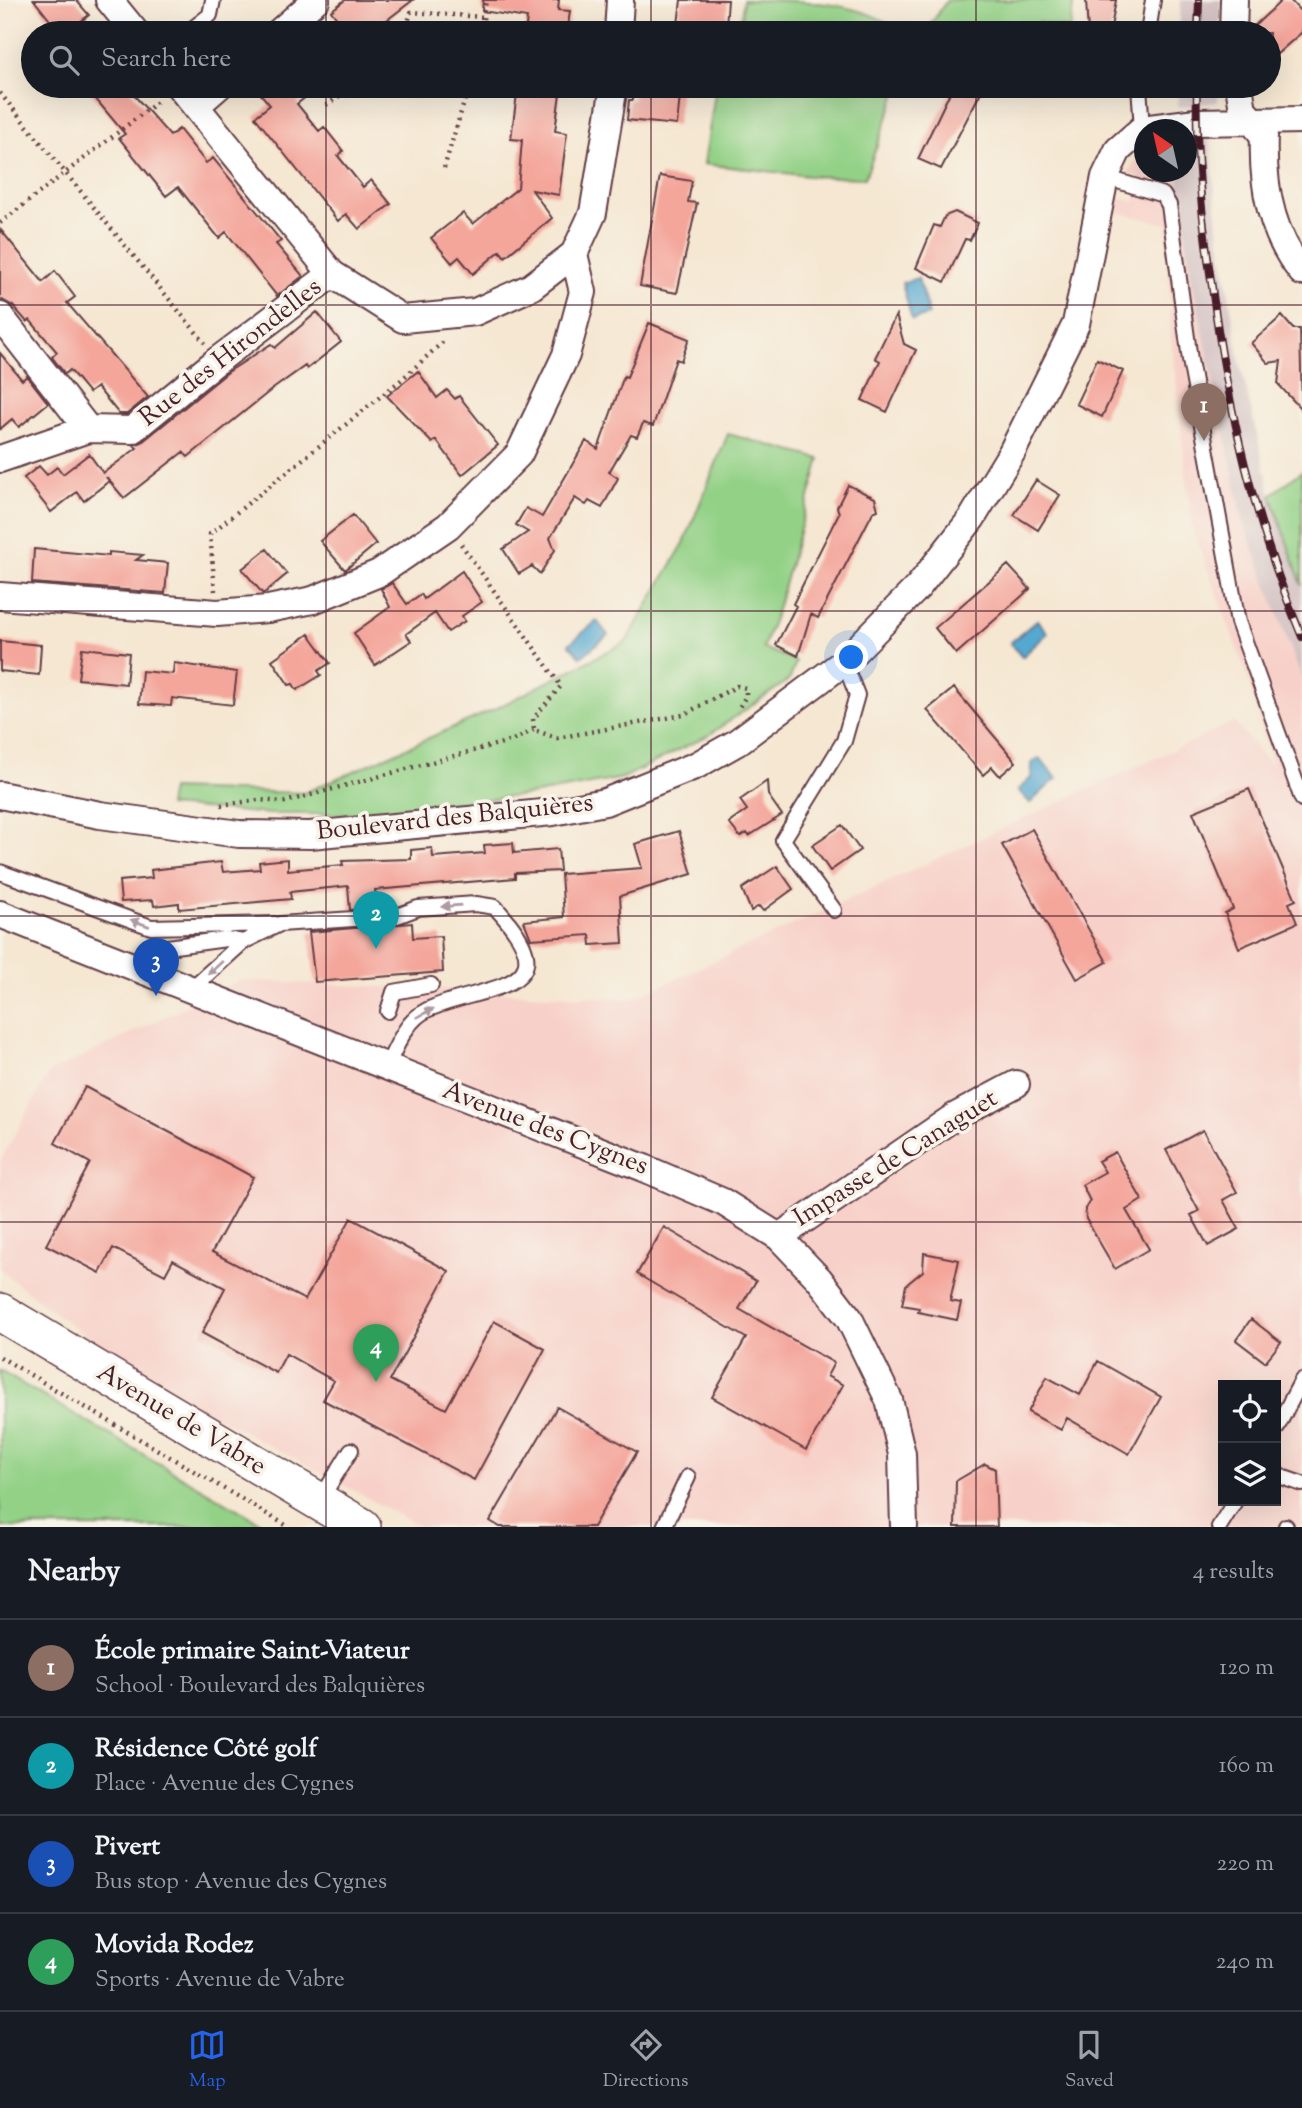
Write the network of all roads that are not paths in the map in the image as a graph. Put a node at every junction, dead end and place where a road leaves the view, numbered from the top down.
1 (108, 0) edge
2 (213, 0) edge
3 (316, 0) edge
4 (620, 0) edge
5 (1153, 0) edge
6 (1234, 0) edge
7 (126, 21) edge
8 (202, 21) edge
9 (292, 21) edge
10 (619, 21) edge
11 (1150, 21) edge
12 (1233, 21) edge
13 (184, 98) edge
14 (612, 98) edge
15 (1140, 98) edge
16 (1241, 98) edge
17 (1141, 119) edge
18 (1251, 120) junction
19 (1302, 120) edge
20 (1197, 122) edge
21 (1134, 136) edge
22 (1105, 177) junction
23 (574, 254) junction
24 (1302, 272) edge
25 (332, 274) junction
26 (0, 316) edge
27 (88, 429) junction
28 (0, 459) edge
29 (0, 596) edge
30 (844, 662) junction
31 (0, 795) edge
32 (1302, 800) edge
33 (0, 872) edge
34 (834, 909) dead end
35 (0, 914) edge
36 (280, 924) junction
37 (243, 942) junction
38 (131, 966) junction
39 (431, 985) dead end
40 (191, 989) junction
41 (388, 1011) dead end
42 (386, 1067) junction
43 (1016, 1084) dead end
44 (779, 1237) junction
45 (0, 1312) edge
46 (1302, 1380) edge
47 (1281, 1420) edge
48 (351, 1450) dead end
49 (688, 1477) dead end
50 (1281, 1477) edge
51 (1302, 1484) edge
52 (319, 1502) junction
53 (1232, 1506) edge
54 (362, 1527) edge
55 (664, 1527) edge
56 (904, 1527) edge
57 (1219, 1527) edge

1 - 7 street
2 - 8 lane
3 - 9 street
4 - 10 street
5 - 11 lane
6 - 12 street
13 - 25 street
14 - 23 street
15 - 17 lane
16 - 18 street
18 - 19 street
18 - 20 street
18 - 24 street
21 - 22 street, Boulevard des Balquières
22 - 30 street, Boulevard des Balquières
22 - 32 lane
23 - 25 street
23 - 29 street
25 - 27 street, Rue des Hirondelles
26 - 27 street
27 - 28 street, Rue des Hirondelles
30 - 31 street, Boulevard des Balquières
30 - 34 lane
36 -> 33 lane
35 - 38 street, Avenue des Cygnes
36 - 37 lane
42 -> 36 lane
37 - 38 lane
37 -> 40 lane
38 - 40 street, Avenue des Cygnes
39 - 41 lane
40 - 42 street, Avenue des Cygnes
42 - 44 street, Avenue des Cygnes
43 - 44 street, Impasse de Canaguet
44 - 56 street, Avenue des Cygnes
45 - 52 main road, Avenue de Vabre
46 - 47 lane
48 - 52 lane
49 - 55 lane
50 - 51 lane
52 - 54 main road, Avenue de Vabre
53 - 57 lane

